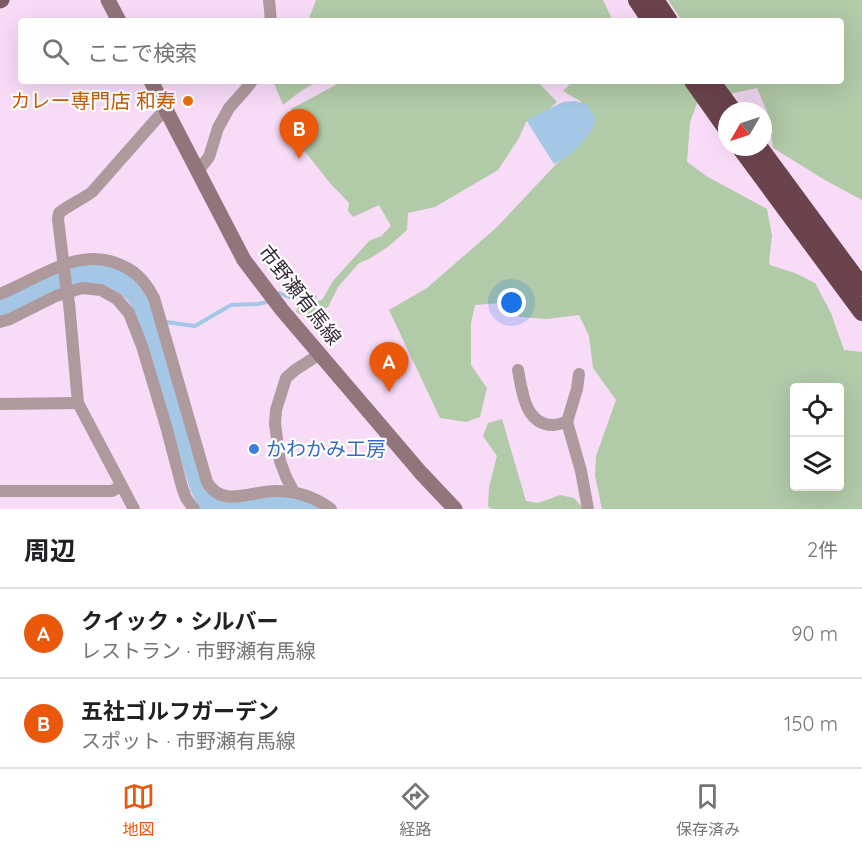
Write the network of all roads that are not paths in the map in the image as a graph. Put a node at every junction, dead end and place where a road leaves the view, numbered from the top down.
1 (108, 0) edge
2 (269, 0) edge
3 (637, 0) edge
4 (655, 0) edge
5 (117, 18) edge
6 (271, 18) edge
7 (649, 18) edge
8 (667, 18) edge
9 (153, 84) edge
10 (249, 84) edge
11 (702, 85) edge
12 (722, 102) edge
13 (167, 111) junction
14 (718, 113) edge
15 (747, 156) edge
16 (766, 156) edge
17 (198, 171) junction
18 (63, 267) junction
19 (862, 287) edge
20 (66, 289) junction
21 (0, 294) edge
22 (862, 312) edge
23 (0, 322) edge
24 (320, 354) junction
25 (518, 370) dead end
26 (579, 374) dead end
27 (78, 403) junction
28 (0, 404) edge
29 (567, 422) junction
30 (121, 486) junction
31 (0, 491) edge
32 (294, 492) junction
33 (453, 508) edge
34 (134, 509) edge
35 (194, 509) edge
36 (331, 509) edge
37 (588, 509) edge

1 - 5 main road
2 - 6 street
3 - 7 highway
4 - 8 highway
9 - 13 main road, 市野瀬有馬線
10 - 17 street
11 - 12 highway
11 - 14 highway
13 - 17 main road, 市野瀬有馬線
13 - 18 street
15 - 22 highway
16 - 19 highway
17 - 24 main road, 市野瀬有馬線
18 - 20 street
18 - 21 street
18 - 32 street
20 - 23 street
20 - 27 street
20 - 35 street
24 - 32 street
24 - 33 main road, 市野瀬有馬線
25 - 29 street
26 - 29 street
27 - 28 street
27 - 30 street
29 - 37 street
30 - 31 street
30 - 34 street
32 - 36 street

